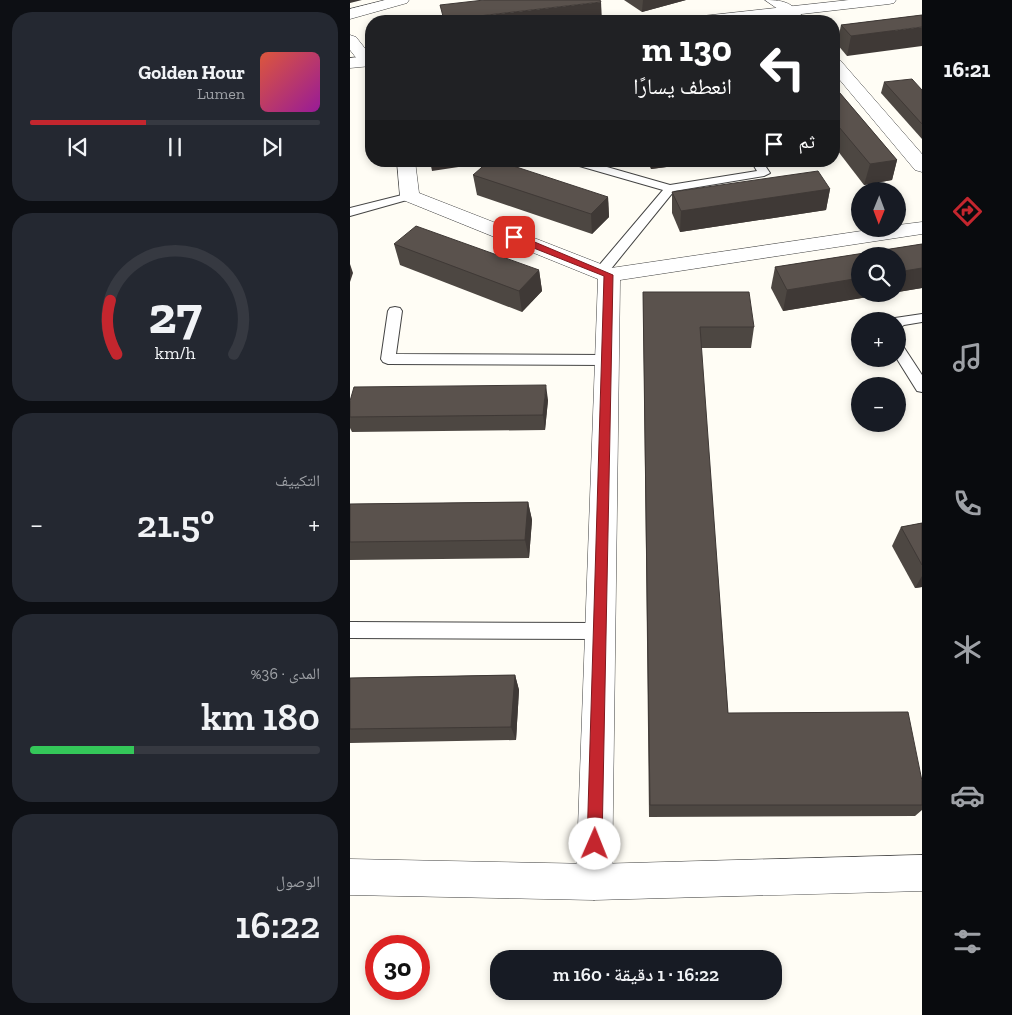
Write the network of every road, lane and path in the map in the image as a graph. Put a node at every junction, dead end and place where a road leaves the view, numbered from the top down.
1 (402, 0) edge
2 (772, 0) edge
3 (890, 0) edge
4 (350, 14) edge
5 (793, 15) edge
6 (800, 15) edge
7 (350, 40) edge
8 (365, 57) edge
9 (365, 61) edge
10 (350, 63) edge
11 (840, 70) edge
12 (922, 166) edge
13 (407, 167) edge
14 (594, 167) edge
15 (760, 167) edge
16 (670, 188) junction
17 (410, 196) junction
18 (350, 212) edge
19 (922, 228) edge
20 (605, 273) junction
21 (395, 312) dead end
22 (922, 318) edge
23 (906, 320) edge
24 (606, 360) junction
25 (906, 362) edge
26 (922, 387) edge
27 (350, 630) edge
28 (600, 630) junction
29 (922, 873) edge
30 (350, 877) edge
31 (594, 882) junction

1 - 4 street
2 - 5 street
3 - 6 street
7 - 8 street
9 - 10 street
11 - 12 street
13 - 17 street
14 - 16 lane
15 - 16 lane
16 - 20 lane
17 - 18 lane
17 - 20 street
19 - 20 street
20 - 24 street
21 - 24 lane
22 - 23 lane
24 - 28 street
25 - 26 lane
27 - 28 lane
28 - 31 street
29 - 31 street
30 - 31 street

